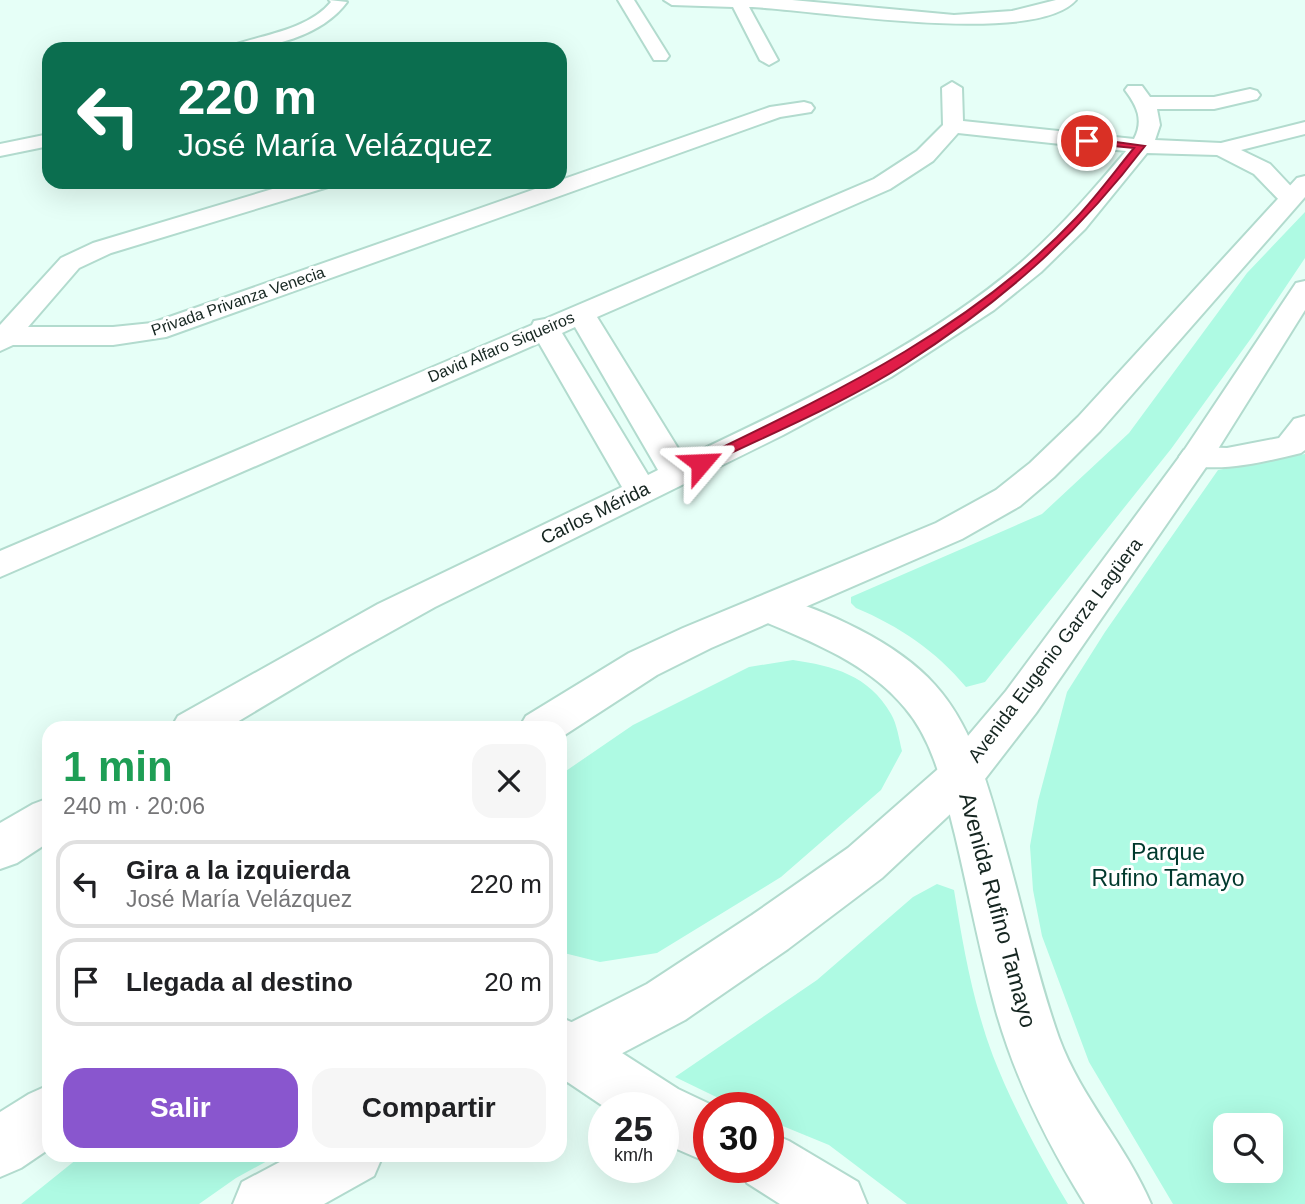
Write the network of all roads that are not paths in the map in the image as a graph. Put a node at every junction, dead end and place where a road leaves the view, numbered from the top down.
1 (337, 0) edge
2 (626, 0) edge
3 (672, 0) edge
4 (1068, 0) edge
5 (739, 3) junction
6 (258, 42) edge
7 (660, 56) dead end
8 (769, 60) dead end
9 (952, 88) dead end
10 (1250, 95) dead end
11 (804, 108) dead end
12 (953, 126) junction
13 (1305, 128) edge
14 (42, 141) edge
15 (1140, 146) junction
16 (1221, 149) junction
17 (0, 150) edge
18 (567, 185) edge
19 (297, 189) edge
20 (557, 189) edge
21 (1298, 191) edge
22 (1305, 289) edge
23 (581, 313) junction
24 (544, 327) junction
25 (3, 339) edge
26 (1305, 426) edge
27 (1196, 457) junction
28 (677, 474) junction
29 (641, 491) junction
30 (0, 565) edge
31 (770, 608) junction
32 (205, 721) edge
33 (552, 721) edge
34 (961, 775) junction
35 (42, 822) edge
36 (0, 848) edge
37 (567, 1051) edge
38 (567, 1054) edge
39 (630, 1092) edge
40 (42, 1119) edge
41 (0, 1147) edge
42 (340, 1162) edge
43 (784, 1172) edge
44 (264, 1204) edge
45 (836, 1204) edge
46 (1120, 1204) edge

1 - 6 street
2 - 7 street
3 - 5 street
4 - 5 street
5 - 8 street
9 - 12 street
10 - 15 street
11 - 18 street, Privada Privanza Venecia
12 - 15 street
12 - 23 street, David Alfaro Siqueiros
13 - 16 street
14 - 17 street
15 - 16 street
15 - 28 street, Carlos Mérida
16 - 21 street
19 - 25 street, Privada Privanza Venecia
20 - 25 street, Privada Privanza Venecia
21 - 31 street
22 - 27 street, Avenida Eugenio Garza Lagüera
23 - 24 street, David Alfaro Siqueiros
23 - 28 street
24 - 29 street
24 - 30 street, David Alfaro Siqueiros
26 - 27 street
27 - 34 street, Avenida Eugenio Garza Lagüera
28 - 29 street, Carlos Mérida
29 - 32 street, Carlos Mérida
31 - 33 street
31 - 34 street, Avenida Rufino Tamayo
34 - 37 street, Avenida Eugenio Garza Lagüera
34 - 46 street, Avenida Rufino Tamayo
35 - 36 street
38 - 39 street
40 - 41 street
42 - 44 street
43 - 45 street

